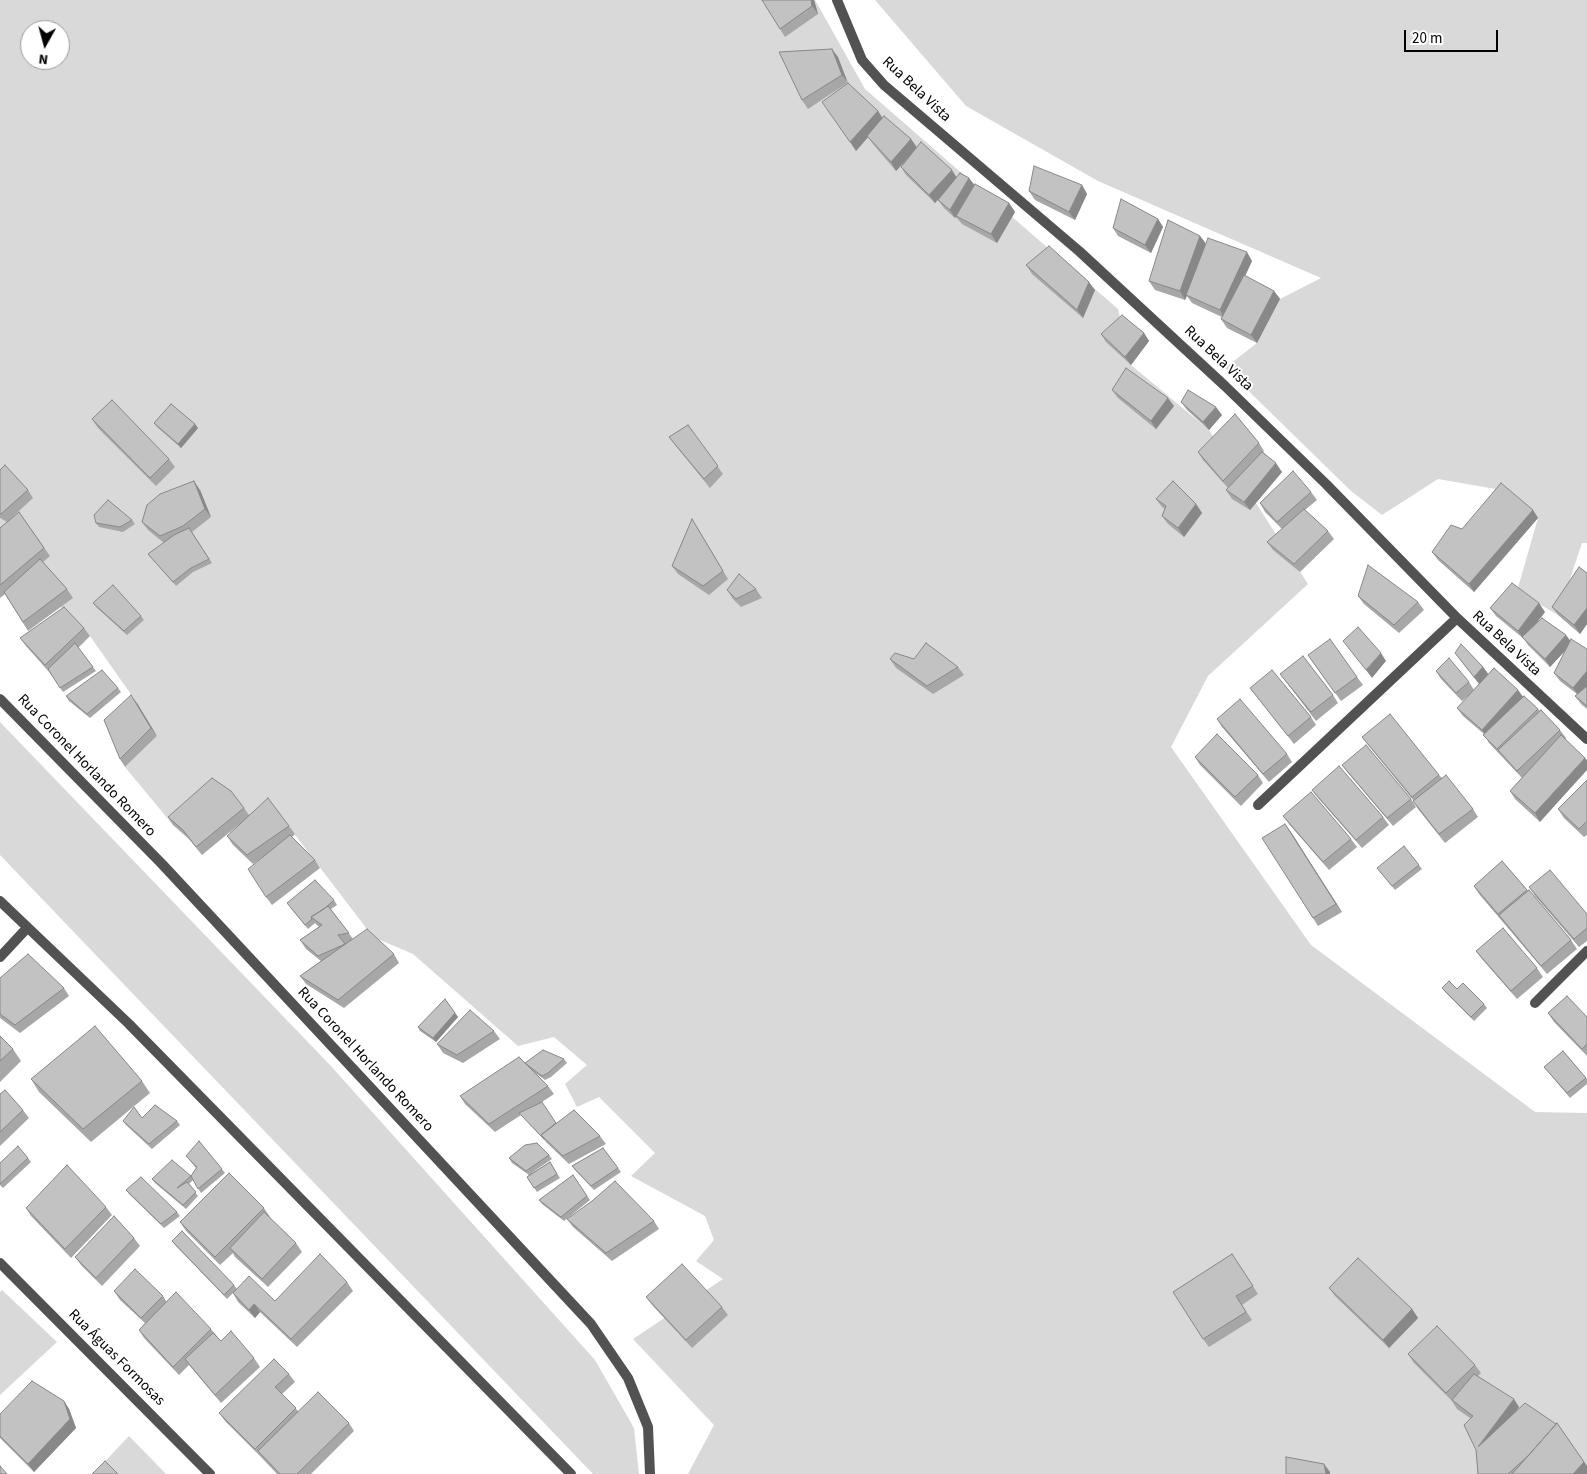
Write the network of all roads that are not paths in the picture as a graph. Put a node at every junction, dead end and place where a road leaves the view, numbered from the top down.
1 (837, 0) edge
2 (1457, 618) junction
3 (0, 699) edge
4 (1587, 739) edge
5 (1258, 805) dead end
6 (0, 901) edge
7 (27, 928) junction
8 (1587, 951) edge
9 (0, 957) edge
10 (1535, 1003) dead end
11 (0, 1263) edge
12 (210, 1474) edge
13 (570, 1474) edge
14 (650, 1474) edge

1 - 2 street, Rua Bela Vista
2 - 4 street, Rua Bela Vista
2 - 5 street
3 - 14 street, Rua Coronel Horlando Romero
6 - 7 street
7 - 9 street
7 - 13 street
8 - 10 street
11 - 12 street, Rua Águas Formosas

